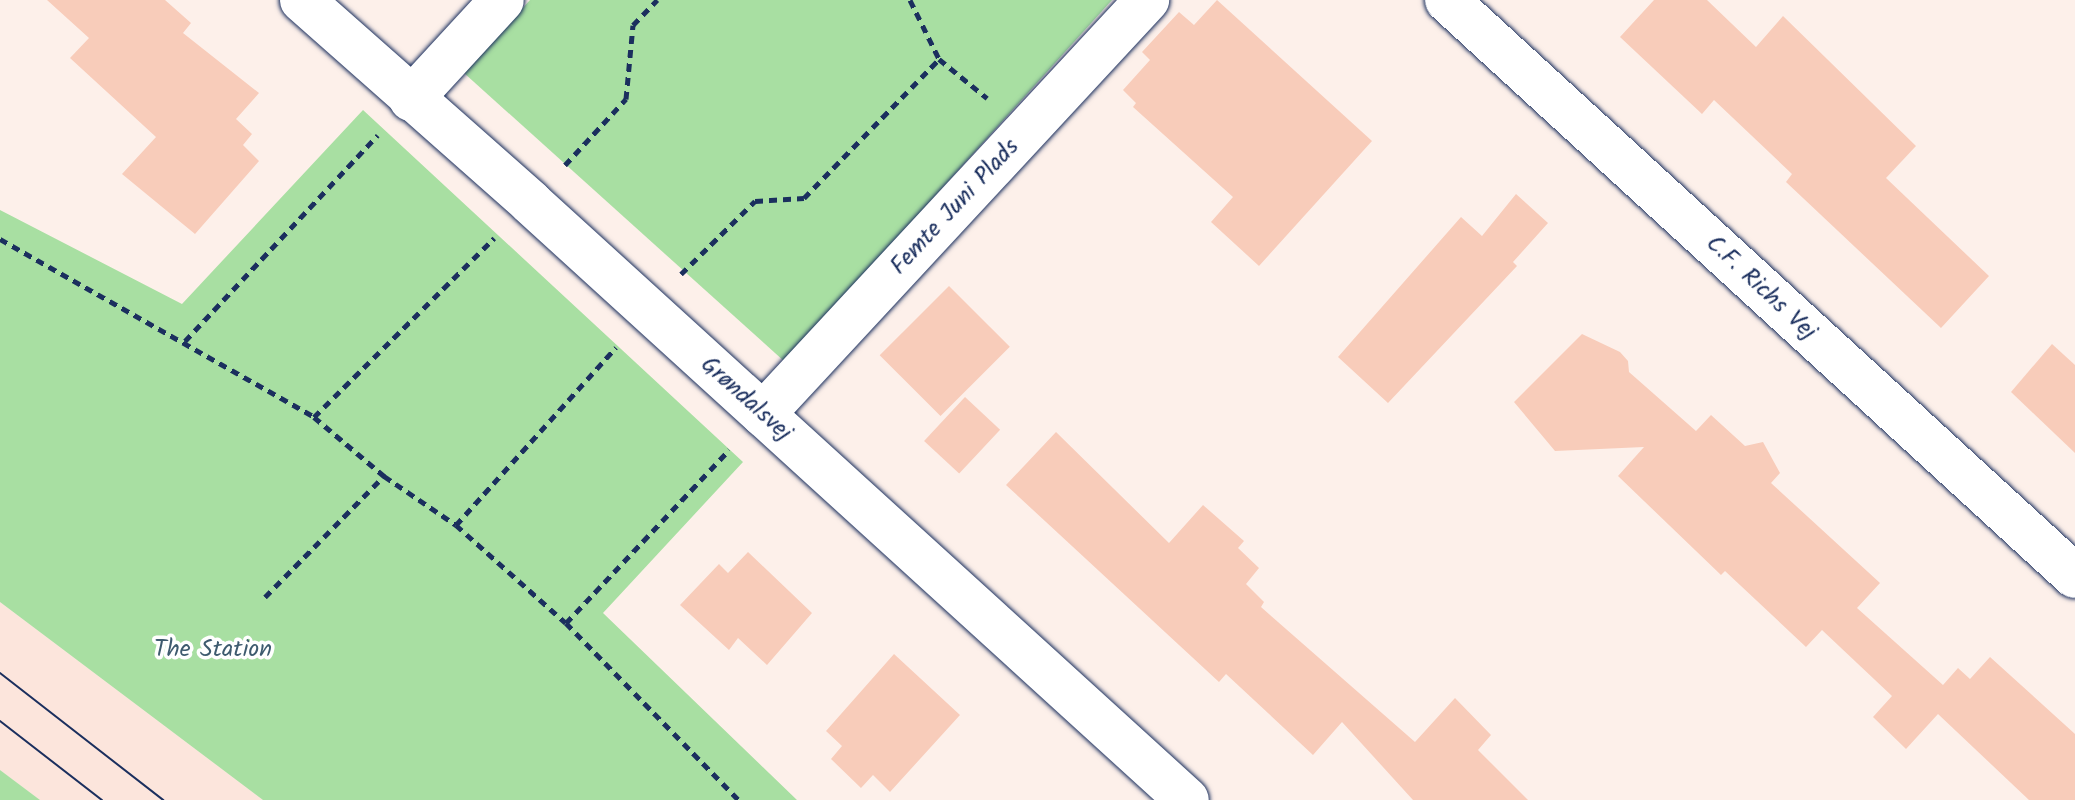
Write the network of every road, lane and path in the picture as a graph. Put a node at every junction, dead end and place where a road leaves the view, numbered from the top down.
1 (302, 0) edge
2 (502, 0) edge
3 (910, 0) edge
4 (1147, 0) edge
5 (1447, 0) edge
6 (411, 99) junction
7 (1026, 130) junction
8 (0, 239) edge
9 (185, 341) junction
10 (763, 414) junction
11 (384, 476) junction
12 (2075, 576) edge
13 (265, 597) dead end
14 (566, 623) junction
15 (739, 800) edge
16 (1187, 800) edge

1 - 6 street, Grøndalsvej
2 - 6 street
3 - 7 path
4 - 7 street, Femte Juni Plads
5 - 12 street, C.F. Richs Vej
6 - 9 path
6 - 10 street, Grøndalsvej
7 - 10 street, Femte Juni Plads
8 - 9 path
9 - 11 path
10 - 14 path
10 - 16 street, Grøndalsvej
11 - 13 path
11 - 14 path
14 - 15 path

